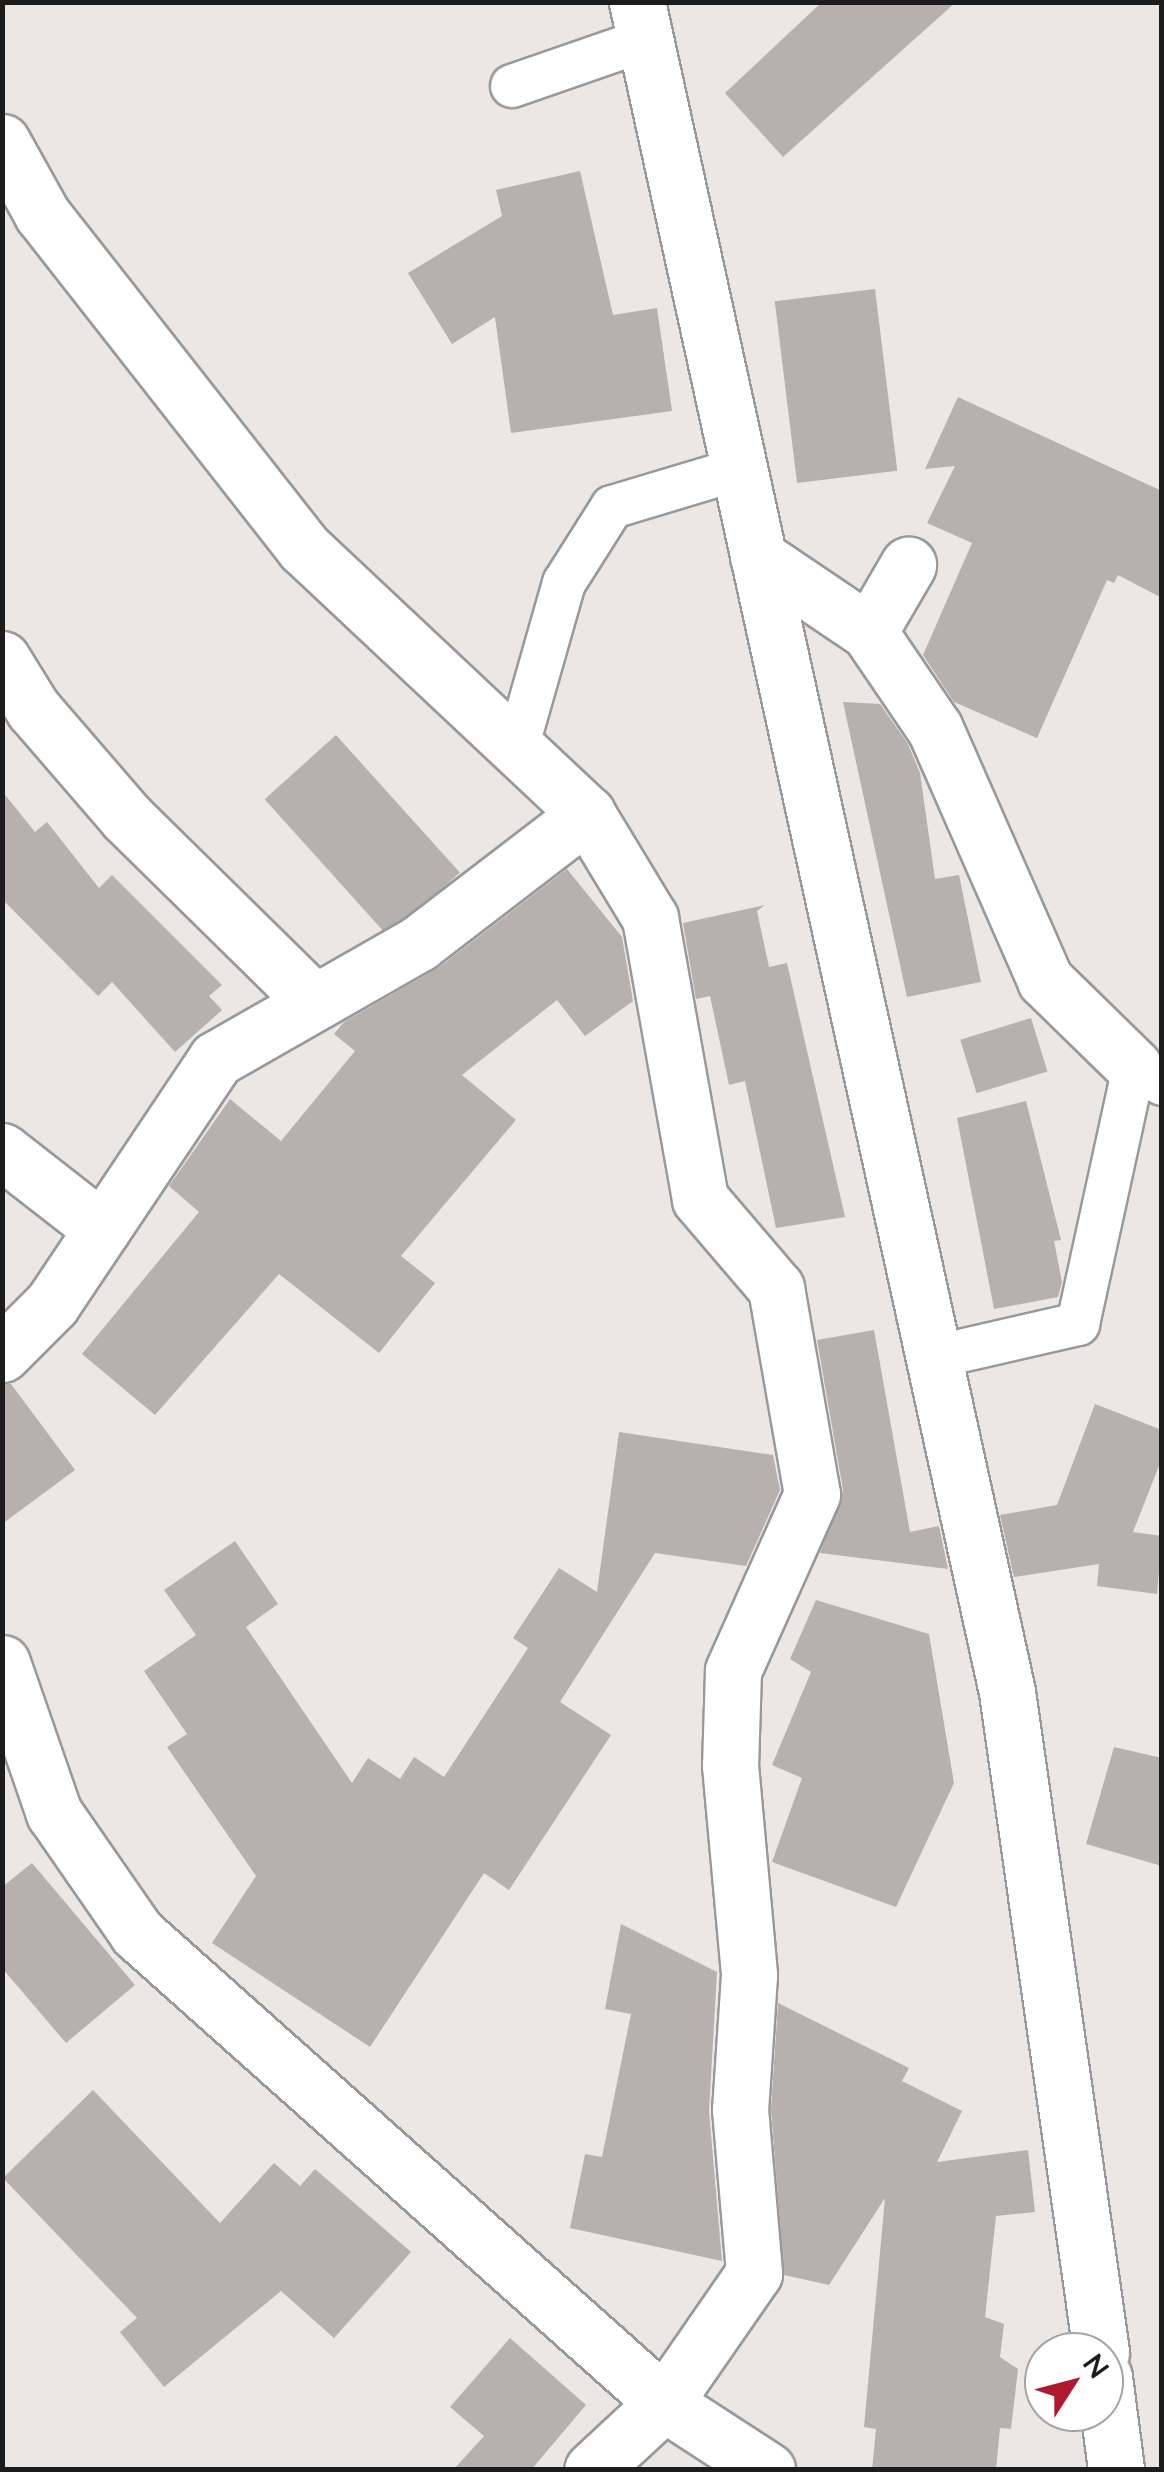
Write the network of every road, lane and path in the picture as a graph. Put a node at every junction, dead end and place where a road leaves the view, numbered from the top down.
1 (641, 21) edge
2 (512, 86) dead end
3 (2, 142) edge
4 (739, 469) junction
5 (758, 557) junction
6 (908, 564) dead end
7 (869, 632) junction
8 (2, 660) edge
9 (517, 748) junction
10 (587, 814) junction
11 (314, 1002) junction
12 (1148, 1076) edge
13 (2, 1150) edge
14 (102, 1229) junction
15 (2, 1354) edge
16 (934, 1357) junction
17 (2, 1663) edge
18 (1098, 2332) edge
19 (664, 2403) junction
20 (1111, 2432) edge
21 (592, 2470) edge
22 (767, 2470) edge
23 (1116, 2470) edge

1 - 2 lane
1 - 4 street
3 - 9 street
4 - 5 street
4 - 9 lane
5 - 7 street
5 - 16 street
6 - 7 street
7 - 12 street
8 - 11 street
9 - 10 street
10 - 11 street
10 - 19 street
11 - 14 street
12 - 16 lane
13 - 14 street
14 - 15 street
16 - 18 street
17 - 19 street
19 - 21 street
19 - 22 street
20 - 23 street

